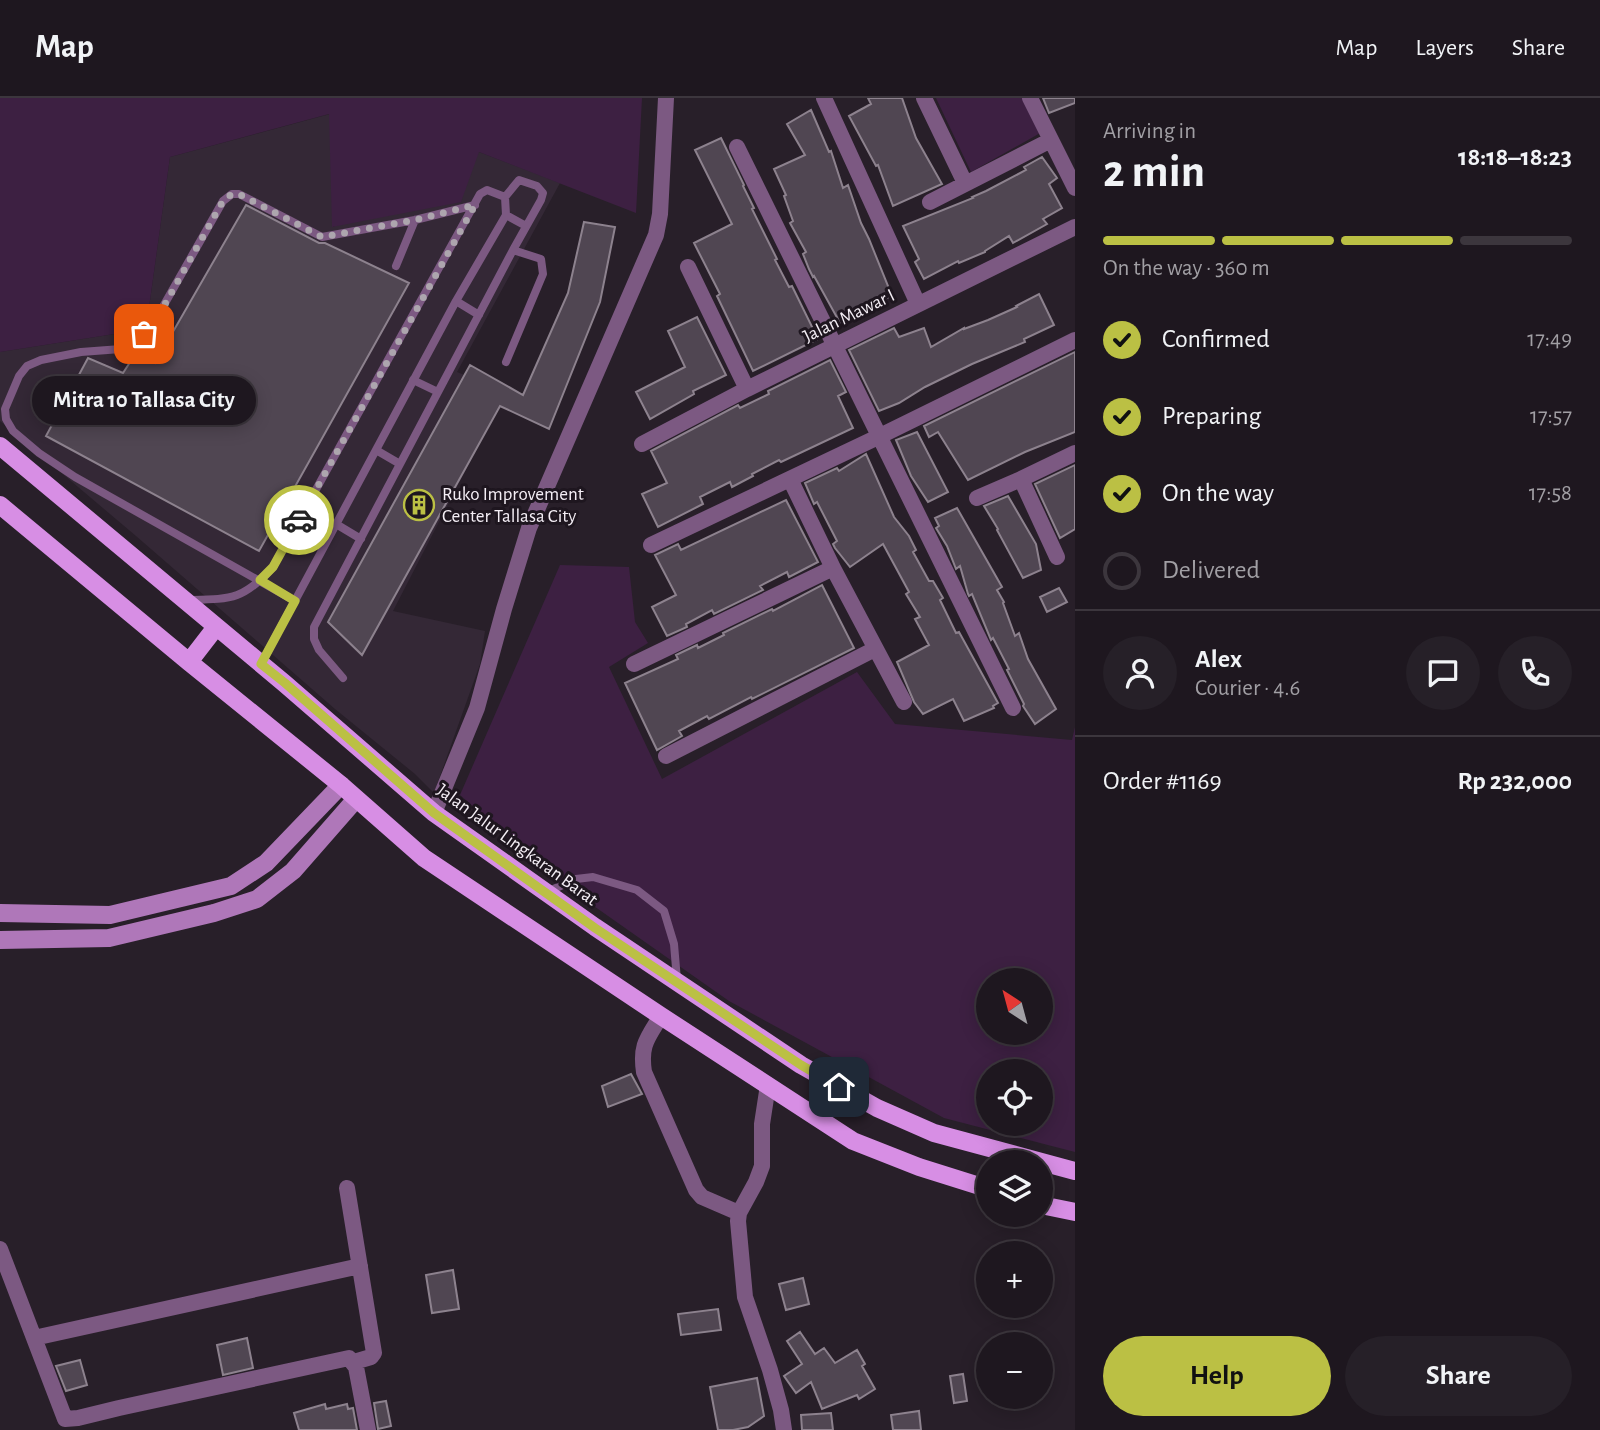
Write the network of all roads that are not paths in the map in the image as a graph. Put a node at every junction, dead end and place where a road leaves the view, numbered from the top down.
1 (666, 98) edge
2 (824, 98) edge
3 (924, 98) edge
4 (1030, 98) edge
5 (1051, 140) junction
6 (737, 147) dead end
7 (965, 183) junction
8 (1075, 188) edge
9 (505, 197) junction
10 (930, 202) dead end
11 (475, 205) junction
12 (506, 215) junction
13 (415, 220) junction
14 (526, 226) junction
15 (1075, 227) edge
16 (513, 250) junction
17 (396, 266) dead end
18 (688, 267) dead end
19 (456, 301) junction
20 (918, 304) junction
21 (479, 314) junction
22 (1075, 340) edge
23 (835, 346) junction
24 (506, 362) dead end
25 (413, 380) junction
26 (747, 389) junction
27 (438, 392) junction
28 (878, 437) junction
29 (642, 444) dead end
30 (0, 446) edge
31 (376, 450) junction
32 (1075, 453) edge
33 (400, 464) junction
34 (790, 479) junction
35 (1021, 479) junction
36 (976, 498) dead end
37 (0, 505) edge
38 (336, 524) junction
39 (360, 539) junction
40 (651, 544) dead end
41 (1058, 557) dead end
42 (833, 568) junction
43 (260, 580) junction
44 (184, 600) junction
45 (295, 601) junction
46 (216, 627) junction
47 (875, 649) junction
48 (189, 662) junction
49 (261, 664) junction
50 (634, 664) dead end
51 (343, 678) dead end
52 (904, 702) dead end
53 (1013, 708) dead end
54 (666, 757) dead end
55 (341, 785) junction
56 (356, 799) junction
57 (434, 813) junction
58 (545, 892) junction
59 (0, 913) edge
60 (0, 940) edge
61 (678, 983) junction
62 (661, 1016) junction
63 (768, 1086) junction
64 (1075, 1171) edge
65 (976, 1185) edge
66 (347, 1188) dead end
67 (1053, 1207) edge
68 (1075, 1212) edge
69 (739, 1213) junction
70 (0, 1249) edge
71 (360, 1266) junction
72 (34, 1338) junction
73 (354, 1362) junction
74 (67, 1424) edge
75 (368, 1430) edge
76 (784, 1430) edge

1 - 57 street
2 - 20 street
3 - 7 street
4 - 5 street
5 - 7 street
5 - 8 street
6 - 23 street
7 - 10 street
9 - 11 lane
9 - 12 lane
9 - 14 lane
11 - 13 lane
11 - 43 lane
12 - 14 lane
12 - 19 lane
13 - 17 lane
13 - 43 lane
14 - 16 lane
15 - 20 street, Jalan Mawar I
16 - 21 lane
16 - 24 lane
18 - 26 street
19 - 21 lane
19 - 25 lane
20 - 23 street, Jalan Mawar I
21 - 27 lane
22 - 28 street
23 - 26 street, Jalan Mawar I
23 - 28 street
25 - 27 lane
25 - 31 lane
26 - 29 street, Jalan Mawar I
27 - 33 lane
28 - 34 street
28 - 53 street
30 - 44 main road, Jalan Jalur Lingkaran Barat
31 - 33 lane
31 - 38 lane
32 - 35 street
33 - 39 lane
34 - 40 street
34 - 42 street
35 - 36 street
35 - 41 street
37 - 48 main road
38 - 39 lane
38 - 45 lane
39 - 51 lane
42 - 47 street
42 - 50 street
43 - 44 lane
43 - 45 lane
44 - 46 main road, Jalan Jalur Lingkaran Barat
45 - 49 lane
46 - 48 main road
46 - 49 main road, Jalan Jalur Lingkaran Barat
47 - 52 street
47 - 54 street
48 - 55 main road
49 - 57 main road, Jalan Jalur Lingkaran Barat
55 - 56 main road
55 - 59 main road
56 - 60 main road
56 - 62 main road
57 - 58 main road, Jalan Jalur Lingkaran Barat
58 - 61 main road, Jalan Jalur Lingkaran Barat
58 - 61 lane
61 - 64 main road, Jalan Jalur Lingkaran Barat
62 - 63 main road
62 - 69 street
63 - 65 main road
63 - 69 street
66 - 71 street
67 - 68 main road
69 - 76 street
70 - 72 street
71 - 72 street
71 - 73 street
72 - 74 street
73 - 74 street
73 - 75 street

